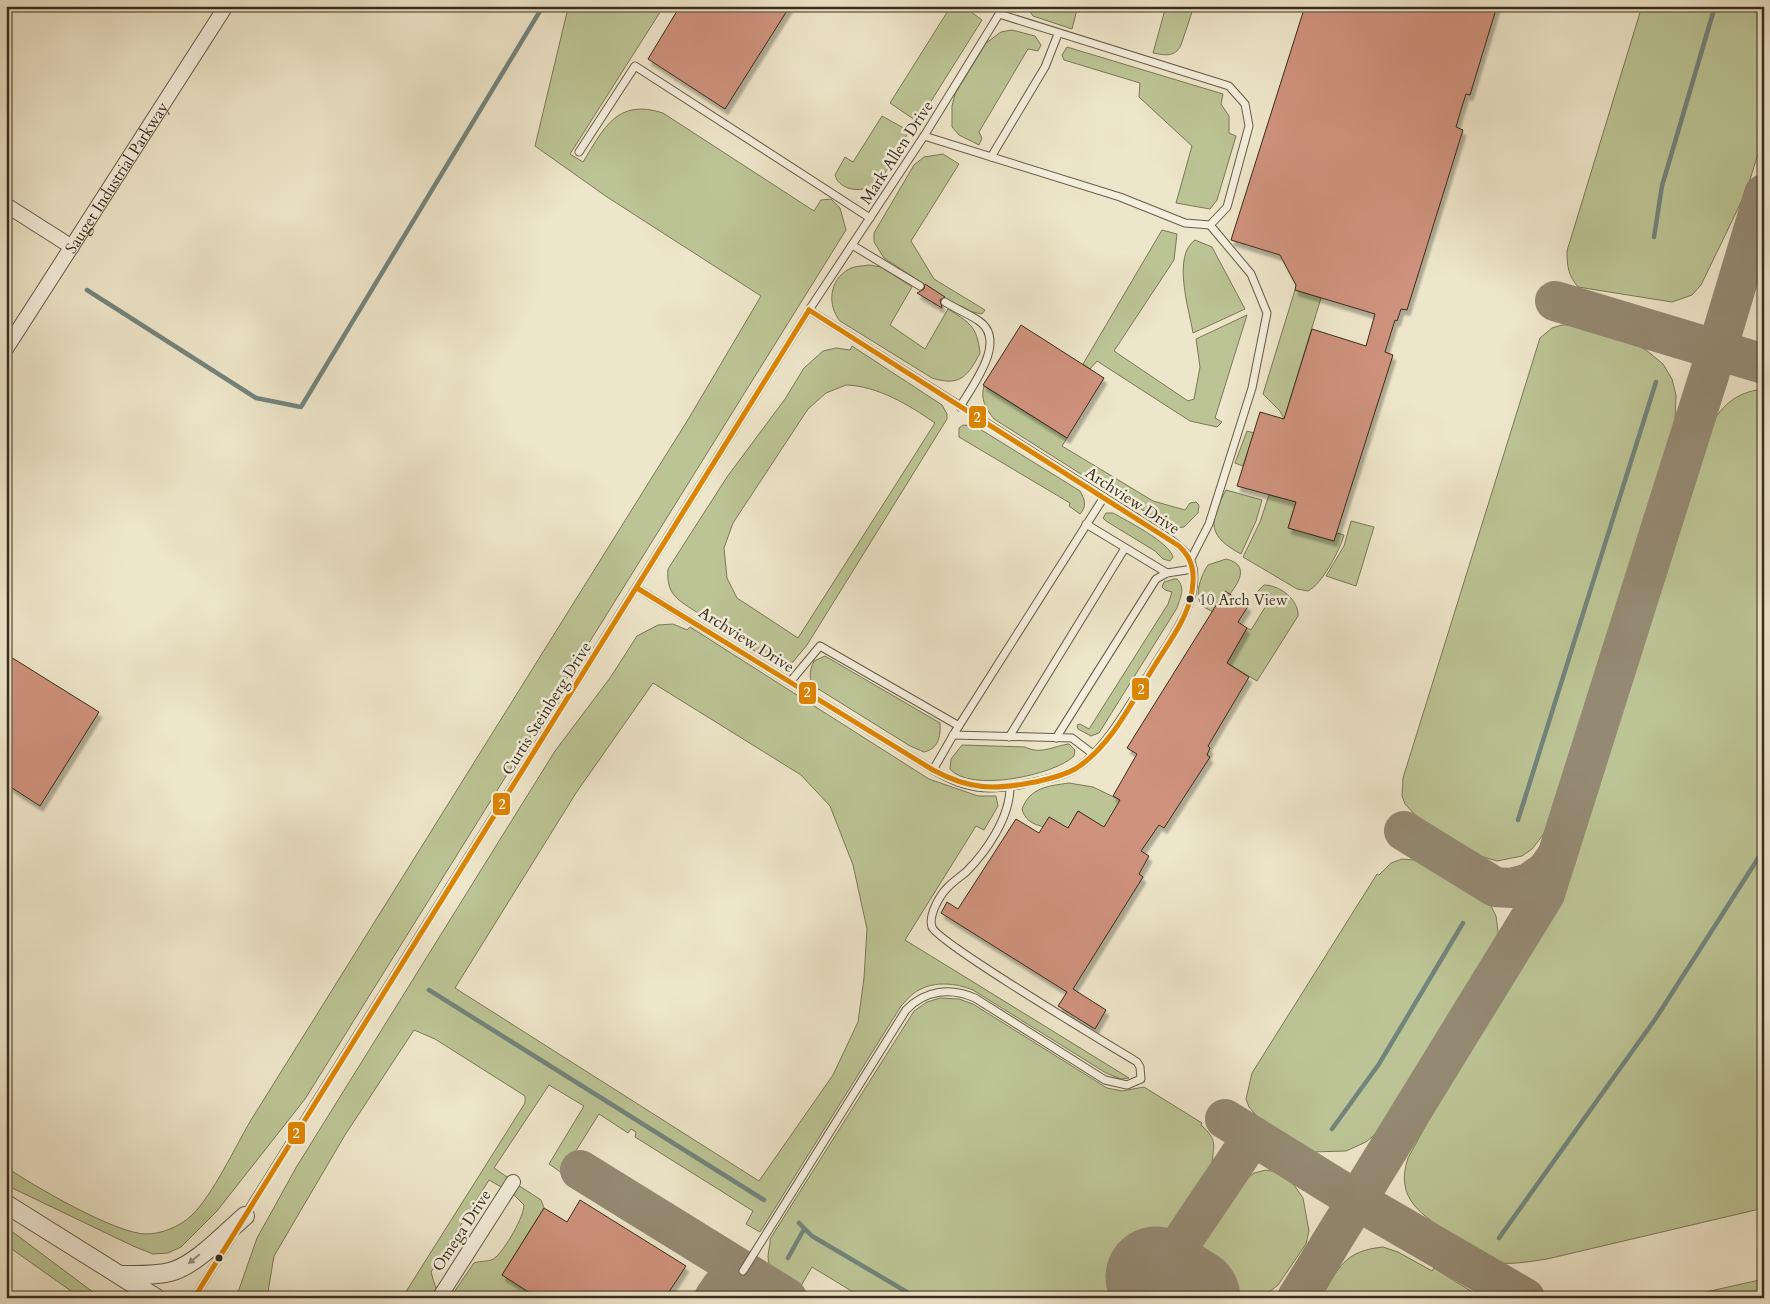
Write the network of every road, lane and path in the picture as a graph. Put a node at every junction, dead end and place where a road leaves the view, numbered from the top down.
1 (226, 6) edge
2 (1004, 6) edge
3 (999, 14) junction
4 (1058, 34) junction
5 (924, 136) junction
6 (579, 152) dead end
7 (991, 157) junction
8 (6, 205) edge
9 (870, 218) junction
10 (1210, 225) junction
11 (852, 246) junction
12 (72, 247) junction
13 (920, 286) dead end
14 (945, 302) dead end
15 (809, 310) junction
16 (6, 349) edge
17 (960, 407) junction
18 (1104, 496) junction
19 (1086, 524) junction
20 (1125, 548) junction
21 (1190, 559) junction
22 (1193, 569) junction
23 (1167, 573) junction
24 (637, 588) junction
25 (790, 682) junction
26 (959, 726) junction
27 (953, 735) junction
28 (1010, 737) junction
29 (1056, 738) junction
30 (1093, 754) junction
31 (933, 770) junction
32 (1010, 787) junction
33 (514, 1182) dead end
34 (6, 1204) edge
35 (245, 1216) junction
36 (743, 1271) dead end
37 (120, 1275) junction
38 (128, 1298) edge
39 (156, 1298) edge
40 (194, 1298) edge
41 (439, 1298) edge

1 - 12 street, Sauget Industrial Parkway
2 - 3 lane, Mark Allen Drive
3 - 4 lane
3 - 5 lane, Mark Allen Drive
4 - 7 lane
4 - 10 lane
5 - 7 lane
5 - 9 lane, Mark Allen Drive
6 - 9 lane
7 - 10 lane
8 - 12 street
9 - 11 lane, Mark Allen Drive
10 - 21 lane
11 - 13 lane
11 - 15 lane, Mark Allen Drive
12 - 16 street, Sauget Industrial Parkway
14 - 17 lane
15 - 17 lane, Archview Drive
15 - 24 lane, Curtis Steinberg Drive
17 - 18 lane, Archview Drive
18 - 19 lane
18 - 21 lane, Archview Drive
19 - 20 lane
19 - 26 lane
20 - 23 lane
20 - 28 lane
21 - 22 lane, Archview Drive
22 - 23 lane
22 - 30 lane, Archview Drive
23 - 29 lane
24 - 25 lane, Archview Drive
24 - 35 lane, Curtis Steinberg Drive
25 - 26 lane
25 - 31 lane, Archview Drive
26 - 27 lane
27 - 28 lane
27 - 31 lane
28 - 29 lane
29 - 30 lane
30 - 32 lane, Archview Drive
31 - 32 lane, Archview Drive
32 - 36 lane
33 - 41 street, Omega Drive
34 - 37 street
35 -> 37 street
35 - 40 lane, Curtis Steinberg Drive
37 - 38 street
37 - 39 street

